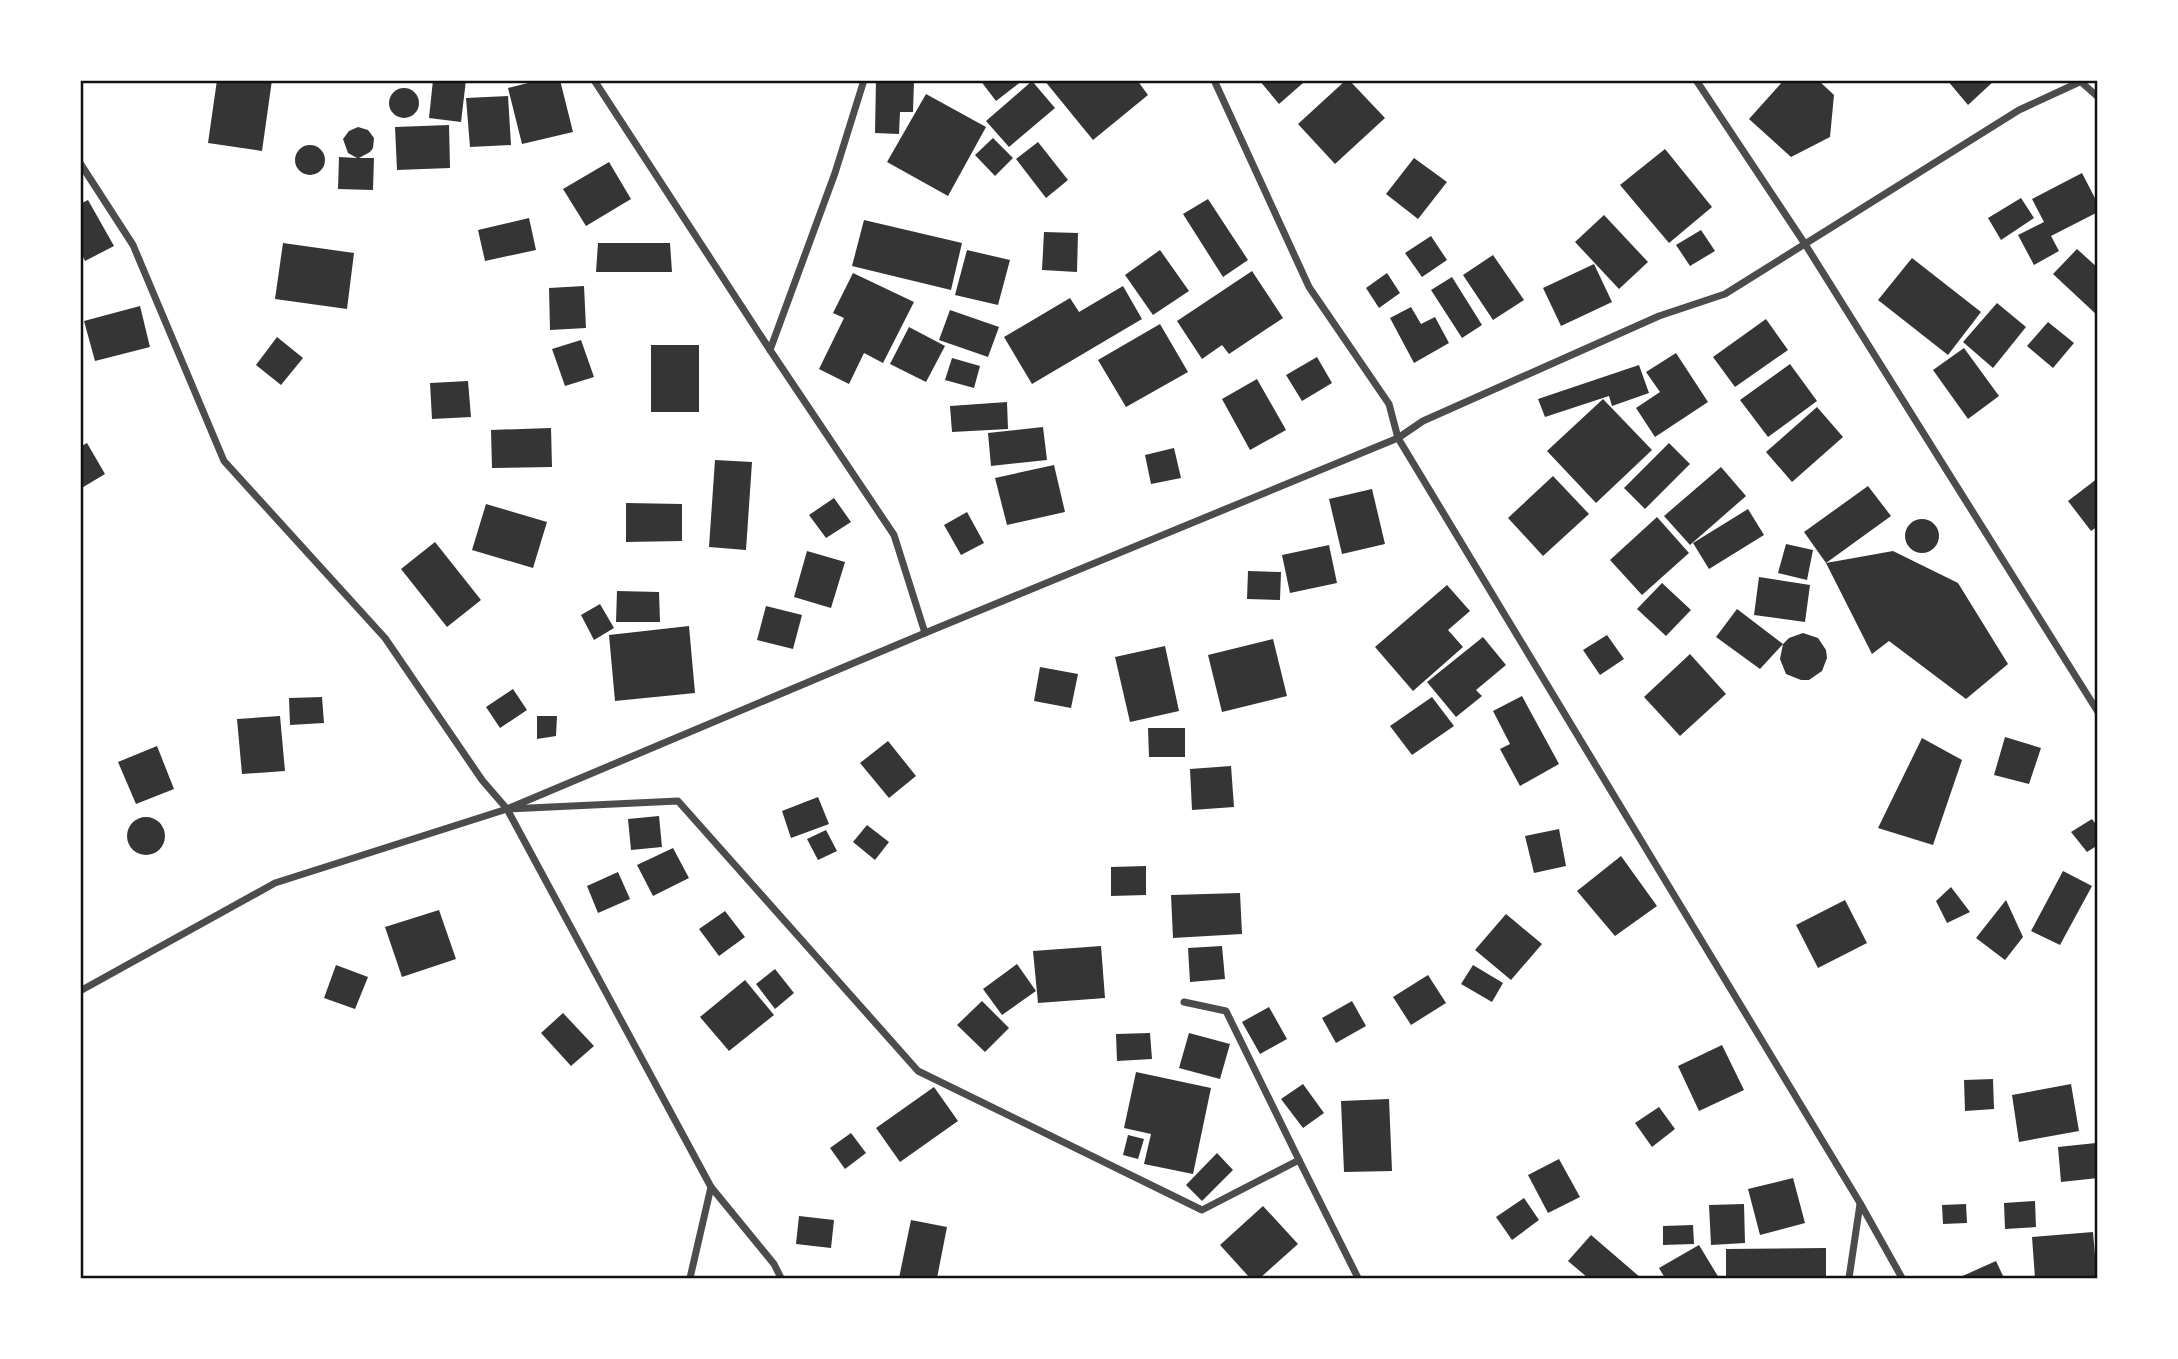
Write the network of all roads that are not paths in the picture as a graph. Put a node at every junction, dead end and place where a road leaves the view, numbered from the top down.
1 (594, 80) edge
2 (863, 80) edge
3 (1214, 80) edge
4 (1696, 80) edge
5 (2082, 81) edge
6 (2098, 97) edge
7 (80, 163) edge
8 (1805, 244) junction
9 (770, 350) junction
10 (1398, 438) junction
11 (925, 633) junction
12 (2098, 712) edge
13 (507, 809) junction
14 (80, 991) edge
15 (1184, 1002) dead end
16 (1299, 1160) junction
17 (711, 1187) junction
18 (1860, 1203) junction
19 (690, 1279) edge
20 (781, 1279) edge
21 (1359, 1279) edge
22 (1849, 1279) edge
23 (1902, 1279) edge

1 - 9 street
2 - 9 street
3 - 10 street
4 - 8 street
5 - 6 street
5 - 8 street
7 - 13 street
8 - 10 street
8 - 12 street
9 - 11 street
10 - 11 street
10 - 18 street
11 - 13 street
13 - 14 street
13 - 16 street
13 - 17 street
15 - 16 street
16 - 21 street
17 - 19 street
17 - 20 street
18 - 22 street
18 - 23 street

